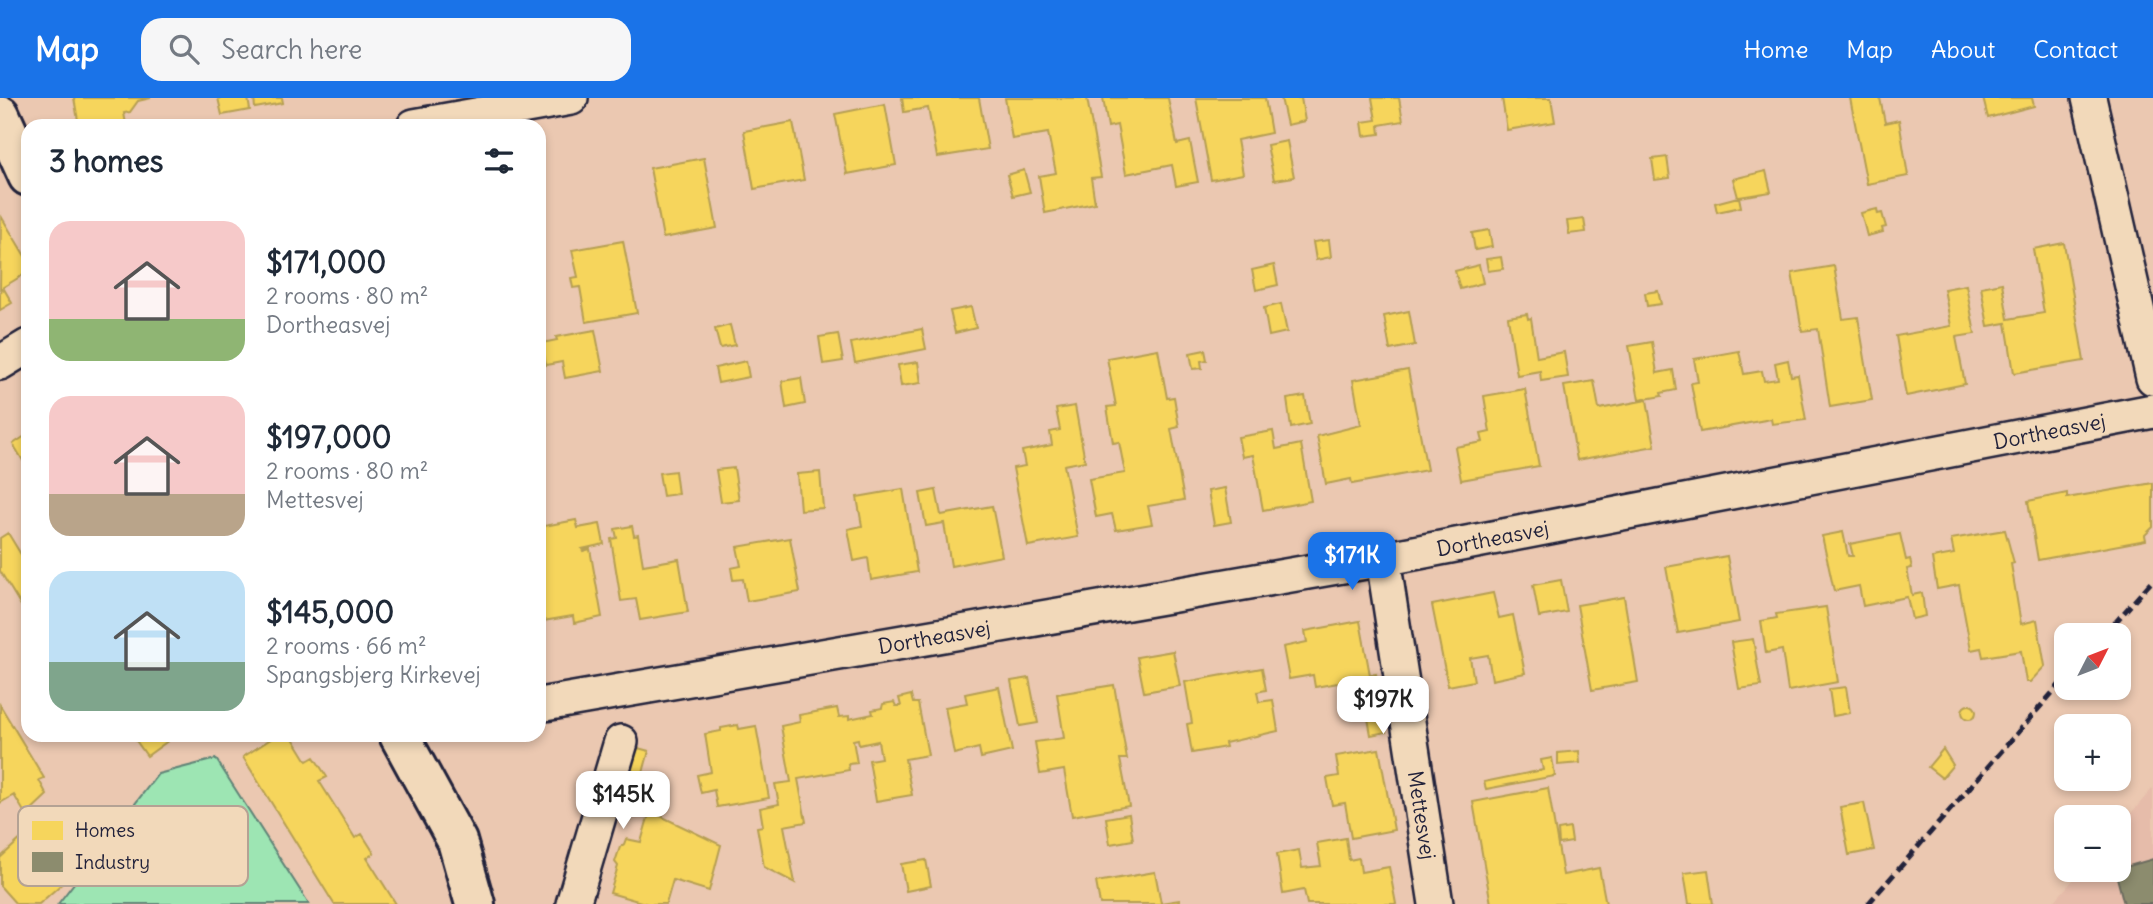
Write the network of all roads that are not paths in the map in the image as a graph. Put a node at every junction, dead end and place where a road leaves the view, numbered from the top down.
1 (571, 98) edge
2 (2088, 98) edge
3 (0, 115) edge
4 (453, 119) edge
5 (21, 161) edge
6 (21, 350) edge
7 (0, 363) edge
8 (2153, 378) edge
9 (2153, 411) edge
10 (1383, 559) junction
11 (546, 704) edge
12 (408, 742) edge
13 (621, 742) dead end
14 (475, 904) edge
15 (573, 904) edge
16 (1436, 904) edge

1 - 4 street
2 - 8 street
3 - 5 street
6 - 7 street
9 - 10 street, Dortheasvej
10 - 11 street, Dortheasvej
10 - 16 street, Mettesvej
12 - 14 street
13 - 15 street

